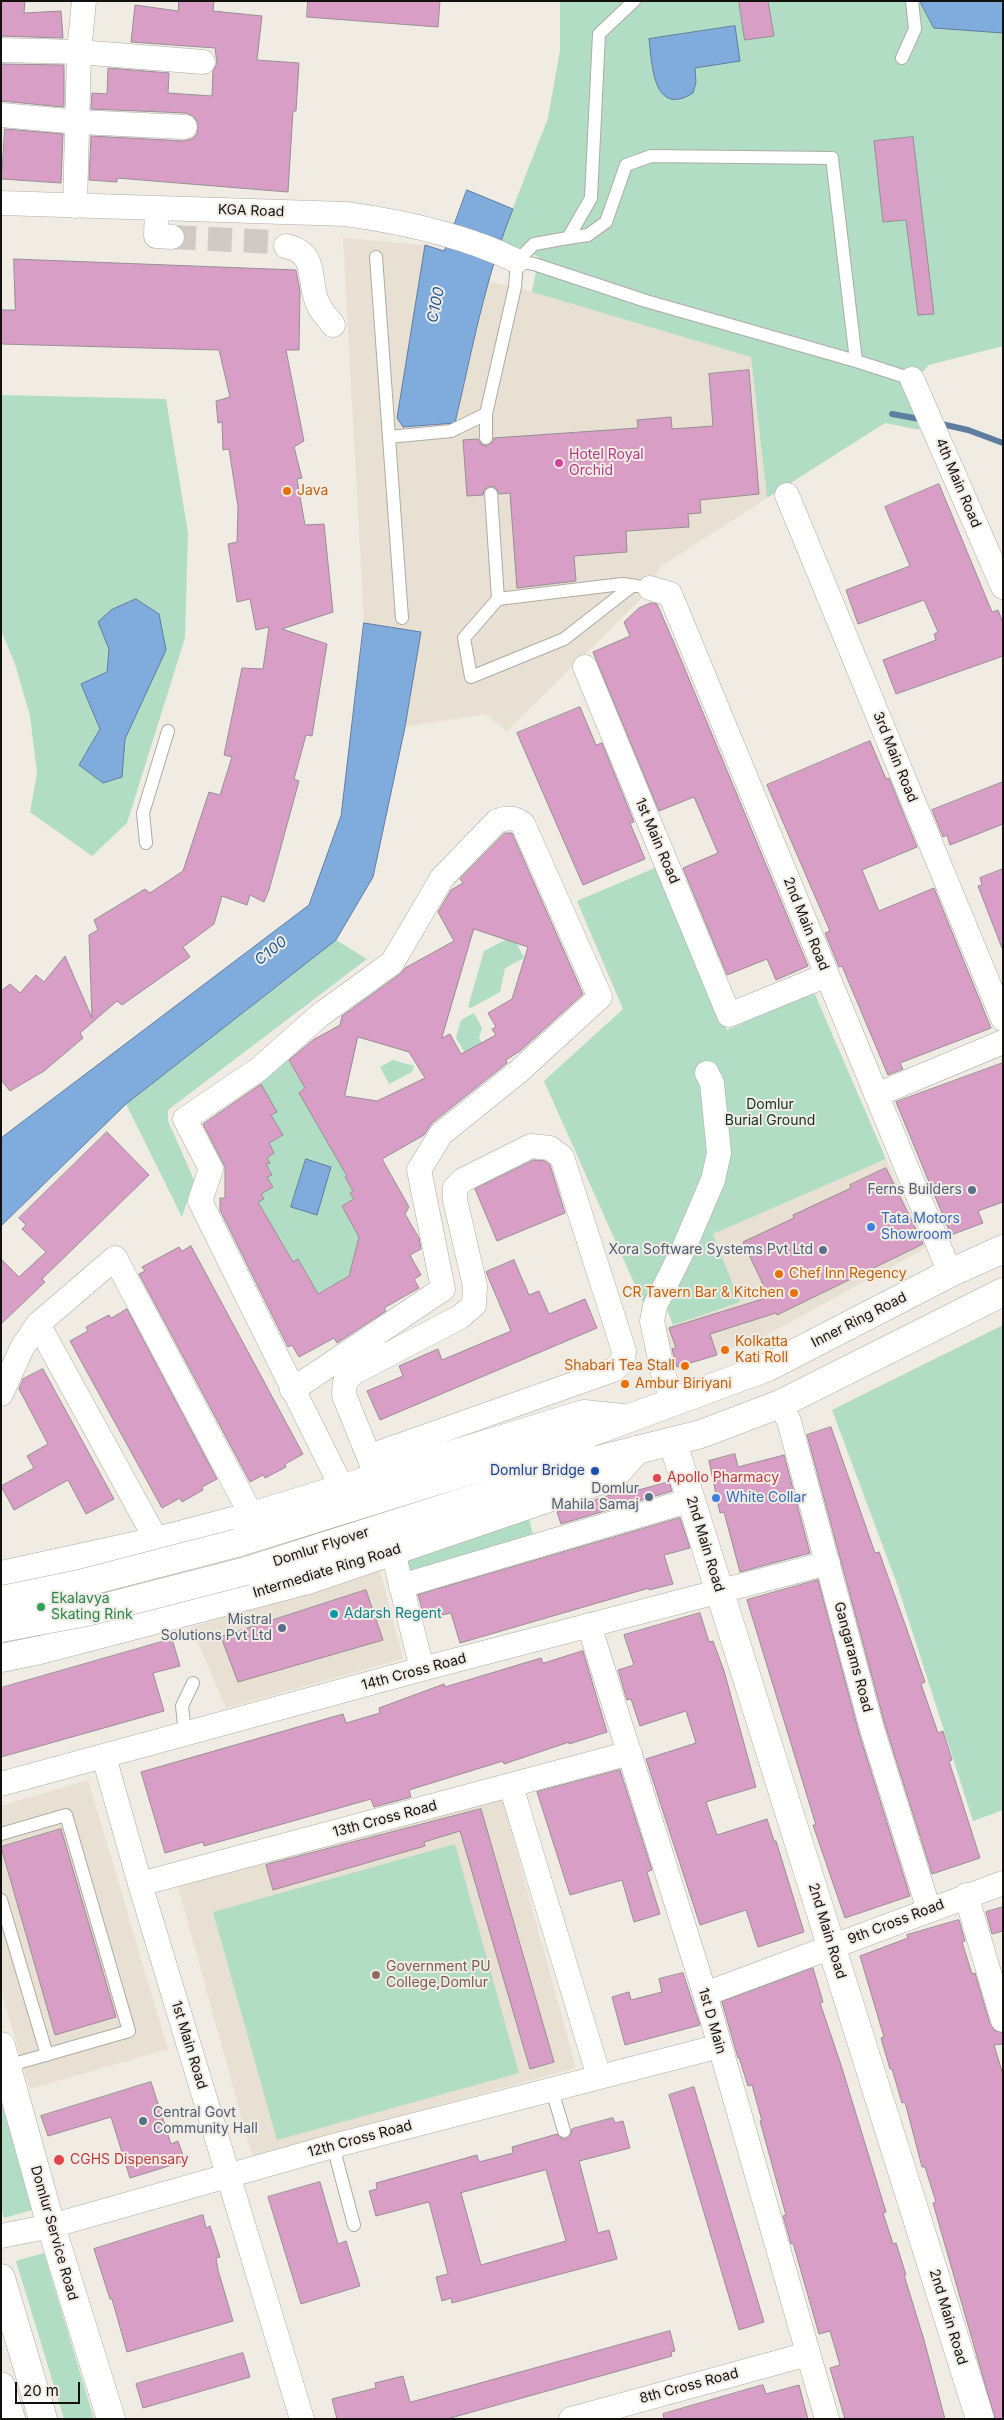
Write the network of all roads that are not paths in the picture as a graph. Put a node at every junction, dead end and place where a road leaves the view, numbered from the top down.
1 (84, 1) edge
2 (634, 1) edge
3 (912, 1) edge
4 (1, 50) edge
5 (79, 52) junction
6 (902, 58) dead end
7 (203, 62) dead end
8 (1, 115) edge
9 (78, 122) junction
10 (185, 127) dead end
11 (1, 203) edge
12 (75, 206) junction
13 (157, 208) junction
14 (273, 212) junction
15 (172, 237) tunnel mouth
16 (568, 238) junction
17 (507, 256) junction
18 (376, 257) dead end
19 (333, 325) dead end
20 (856, 361) junction
21 (912, 379) joint
22 (486, 414) junction
23 (389, 437) junction
24 (486, 438) dead end
25 (491, 494) dead end
26 (787, 495) dead end
27 (641, 587) junction
28 (1003, 588) edge
29 (498, 599) junction
30 (402, 618) dead end
31 (585, 667) dead end
32 (168, 731) dead end
33 (146, 843) dead end
34 (827, 975) junction
35 (1003, 1020) edge
36 (1003, 1042) edge
37 (707, 1073) dead end
38 (876, 1094) junction
39 (1003, 1248) edge
40 (950, 1273) junction
41 (1003, 1292) edge
42 (38, 1324) junction
43 (292, 1390) junction
44 (1, 1394) edge
45 (673, 1402) junction
46 (780, 1404) junction
47 (630, 1419) junction
48 (673, 1442) junction
49 (637, 1450) junction
50 (373, 1467) junction
51 (342, 1488) junction
52 (691, 1500) junction
53 (252, 1516) junction
54 (157, 1541) junction
55 (393, 1552) junction
56 (828, 1563) junction
57 (1, 1576) edge
58 (401, 1586) junction
59 (720, 1592) junction
60 (1, 1600) edge
61 (589, 1625) junction
62 (1, 1628) edge
63 (1, 1658) edge
64 (422, 1669) junction
65 (193, 1683) dead end
66 (185, 1734) junction
67 (630, 1754) junction
68 (104, 1757) junction
69 (1, 1784) edge
70 (510, 1786) junction
71 (1, 1834) edge
72 (1003, 1883) edge
73 (140, 1884) junction
74 (966, 1895) junction
75 (1, 1900) edge
76 (929, 1910) junction
77 (832, 1947) junction
78 (704, 1994) junction
79 (1003, 2020) edge
80 (720, 2046) junction
81 (47, 2055) junction
82 (4, 2056) edge
83 (599, 2077) junction
84 (552, 2090) junction
85 (564, 2131) dead end
86 (333, 2146) junction
87 (228, 2176) junction
88 (354, 2225) dead end
89 (51, 2226) junction
90 (1, 2236) edge
91 (1, 2278) edge
92 (808, 2354) junction
93 (1, 2386) edge
94 (11, 2419) edge
95 (43, 2419) edge
96 (111, 2419) edge
97 (302, 2419) edge
98 (571, 2419) edge
99 (827, 2419) edge
100 (980, 2419) edge

1 - 5 street
2 - 16 lane
3 - 6 lane
4 - 5 street
5 - 7 street
5 - 9 street
8 - 9 street
9 - 10 street
9 - 12 street
11 - 12 street, KGA Road
12 - 13 street, KGA Road
13 - 14 street, KGA Road
13 - 15 street
14 - 17 street, KGA Road
14 - 19 street
16 - 17 lane
16 - 20 lane
17 - 20 lane
17 - 22 lane
18 - 23 lane
20 - 21 lane
21 - 28 street, 4th Main Road
22 - 23 lane
22 - 24 lane
23 - 30 lane
25 - 29 lane
26 - 35 street, 3rd Main Road
27 - 29 lane
27 - 29 lane
27 - 34 street, 2nd Main Road
31 - 34 street, 1st Main Road
32 - 33 lane
34 - 38 street, 2nd Main Road
36 - 38 street
37 - 45 street
38 - 40 street, 2nd Main Road
39 - 40 main road, Inner Ring Road
40 - 45 main road, Inner Ring Road
41 - 46 main road
42 - 44 street
42 - 53 street
42 - 54 street
43 - 43 street
43 - 51 street
45 - 47 main road, Inner Ring Road
46 - 48 main road
46 - 56 street, Gangarams Road
47 - 50 main road
47 - 60 main road, Domlur Flyover, bridge
48 - 49 main road
48 - 52 main road, 2nd Main Road
49 - 55 main road, Intermediate Ring Road
49 - 62 main road, Domlur Flyover, bridge
50 - 50 street
50 - 51 main road
51 - 53 main road
52 - 58 street
52 - 59 main road, 2nd Main Road
53 - 54 main road
54 - 57 main road
55 - 58 street
55 - 63 main road, Intermediate Ring Road
56 - 59 street, 14th Cross Road
56 - 76 street, Gangarams Road
58 - 64 street
59 - 61 street, 14th Cross Road
59 - 77 main road, 2nd Main Road
61 - 64 street, 14th Cross Road
61 - 67 street, 1st D Main
64 - 66 street, 14th Cross Road
65 - 66 lane
66 - 68 street, 14th Cross Road
67 - 70 street, 13th Cross Road
67 - 78 street, 1st D Main
68 - 69 street, 14th Cross Road
68 - 73 street, 1st Main Road
70 - 73 street, 13th Cross Road
70 - 83 street
71 - 81 lane
72 - 74 street, 9th Cross Road
73 - 87 street, 1st Main Road
74 - 76 street, 9th Cross Road
74 - 79 street
75 - 81 lane
76 - 77 street, 9th Cross Road
77 - 78 street, 9th Cross Road
77 - 100 main road, 2nd Main Road
78 - 80 street, 1st D Main
80 - 83 street, 12th Cross Road
80 - 92 street, 1st D Main
81 - 82 lane
82 - 89 main road, Domlur Service Road
83 - 84 street, 12th Cross Road
84 - 85 lane
84 - 86 street, 12th Cross Road
86 - 87 street, 12th Cross Road
86 - 88 lane
87 - 89 street, 12th Cross Road
87 - 97 street, 1st Main Road
89 - 90 street, 12th Cross Road
89 - 96 main road, Domlur Service Road
91 - 95 main road
92 - 98 street, 8th Cross Road
92 - 99 street, 1st D Main
93 - 94 main road

